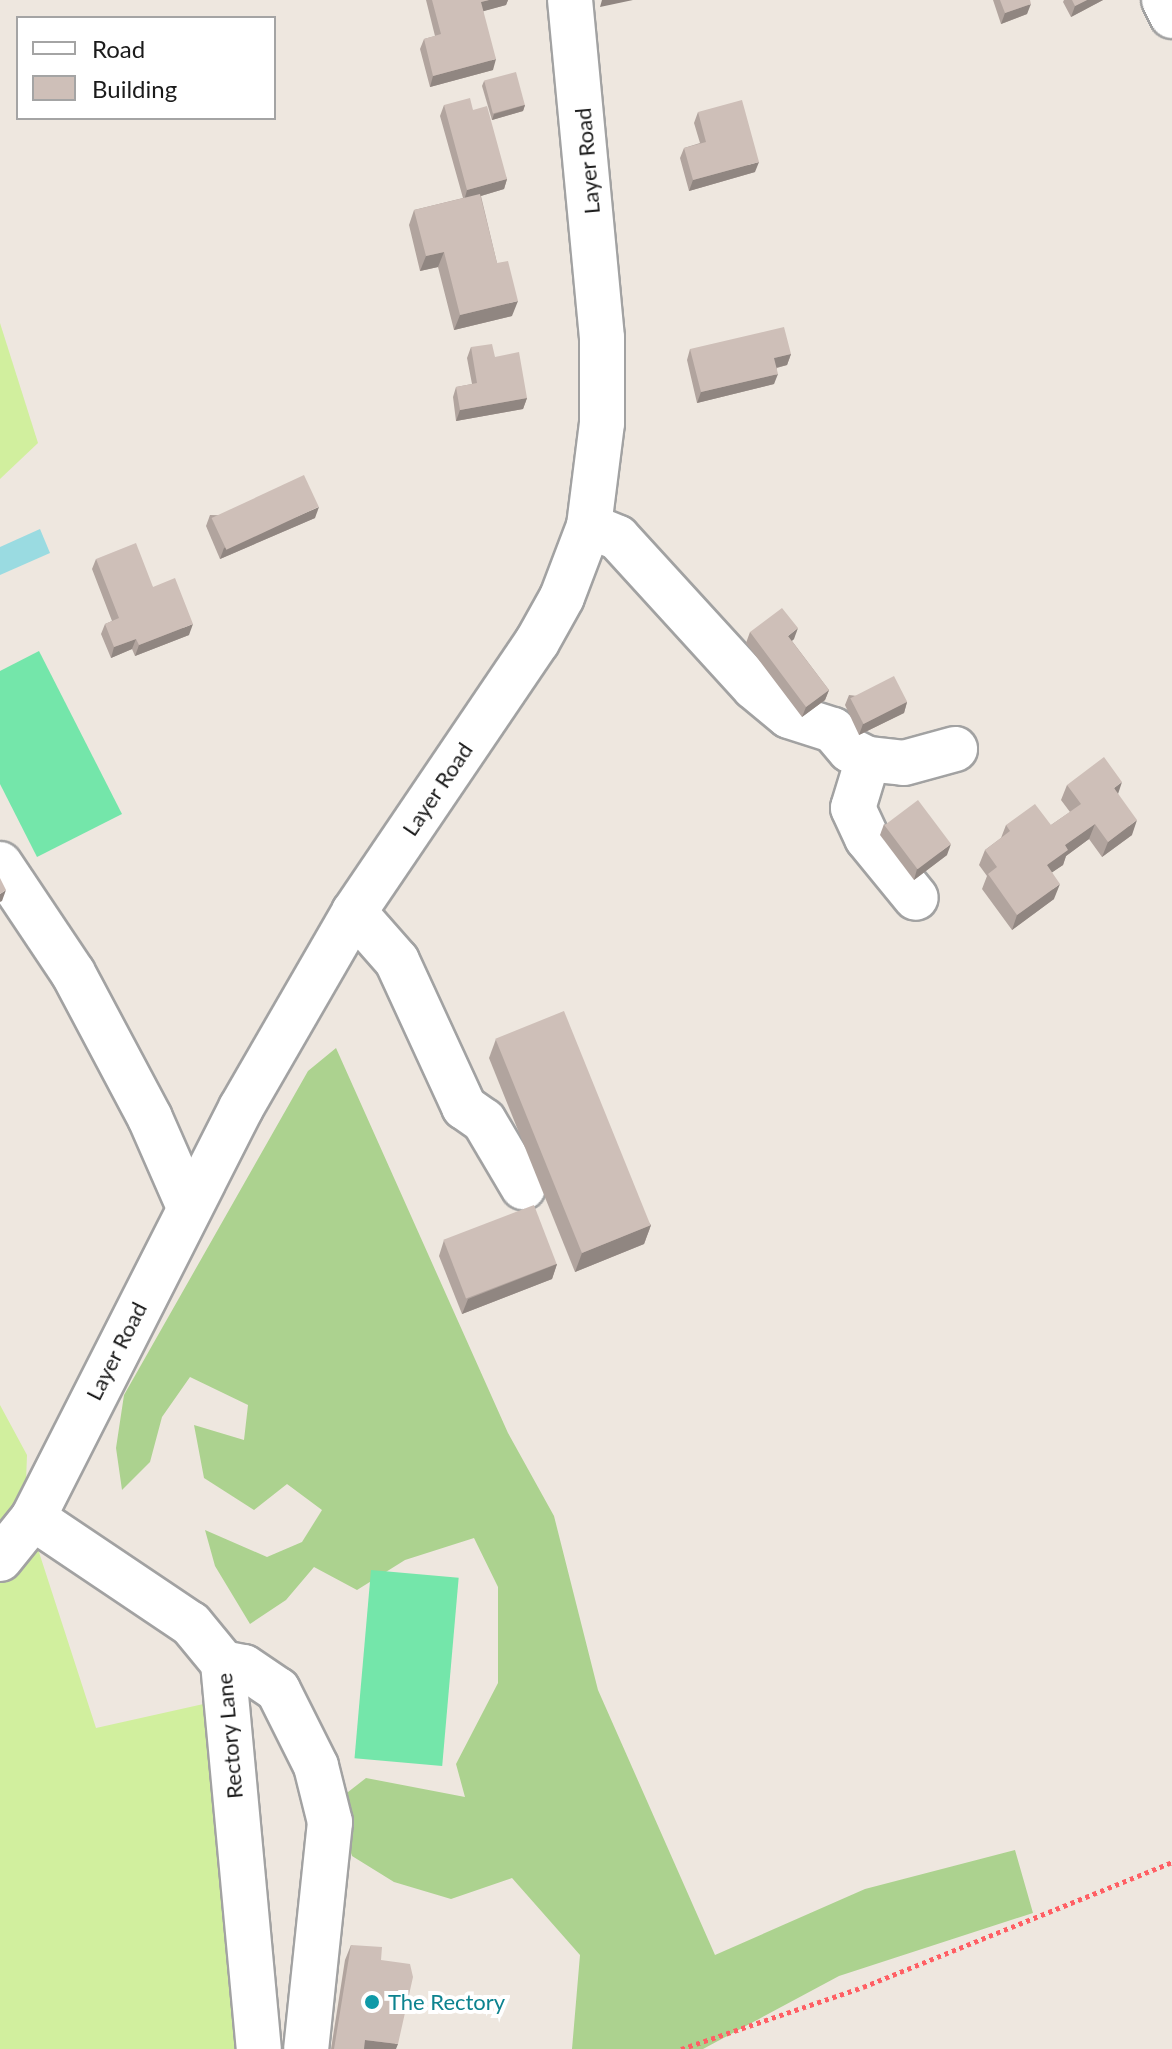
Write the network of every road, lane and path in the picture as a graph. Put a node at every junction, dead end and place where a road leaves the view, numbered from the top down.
1 (570, 0) edge
2 (1164, 0) edge
3 (1172, 16) edge
4 (589, 526) junction
5 (955, 749) dead end
6 (868, 759) junction
7 (0, 864) edge
8 (916, 898) dead end
9 (354, 912) junction
10 (523, 1187) dead end
11 (189, 1207) junction
12 (33, 1518) junction
13 (0, 1559) edge
14 (223, 1663) junction
15 (1172, 1862) edge
16 (259, 2049) edge
17 (306, 2049) edge
18 (681, 2049) edge

1 - 4 street, Layer Road
2 - 3 street
4 - 6 street
4 - 9 street, Layer Road
5 - 6 street
6 - 8 street
7 - 11 street
9 - 10 street
9 - 11 street, Layer Road
11 - 12 street, Layer Road
12 - 13 street, Layer Road
12 - 14 street, Rectory Lane
14 - 16 street, Rectory Lane
14 - 17 street
15 - 18 path

